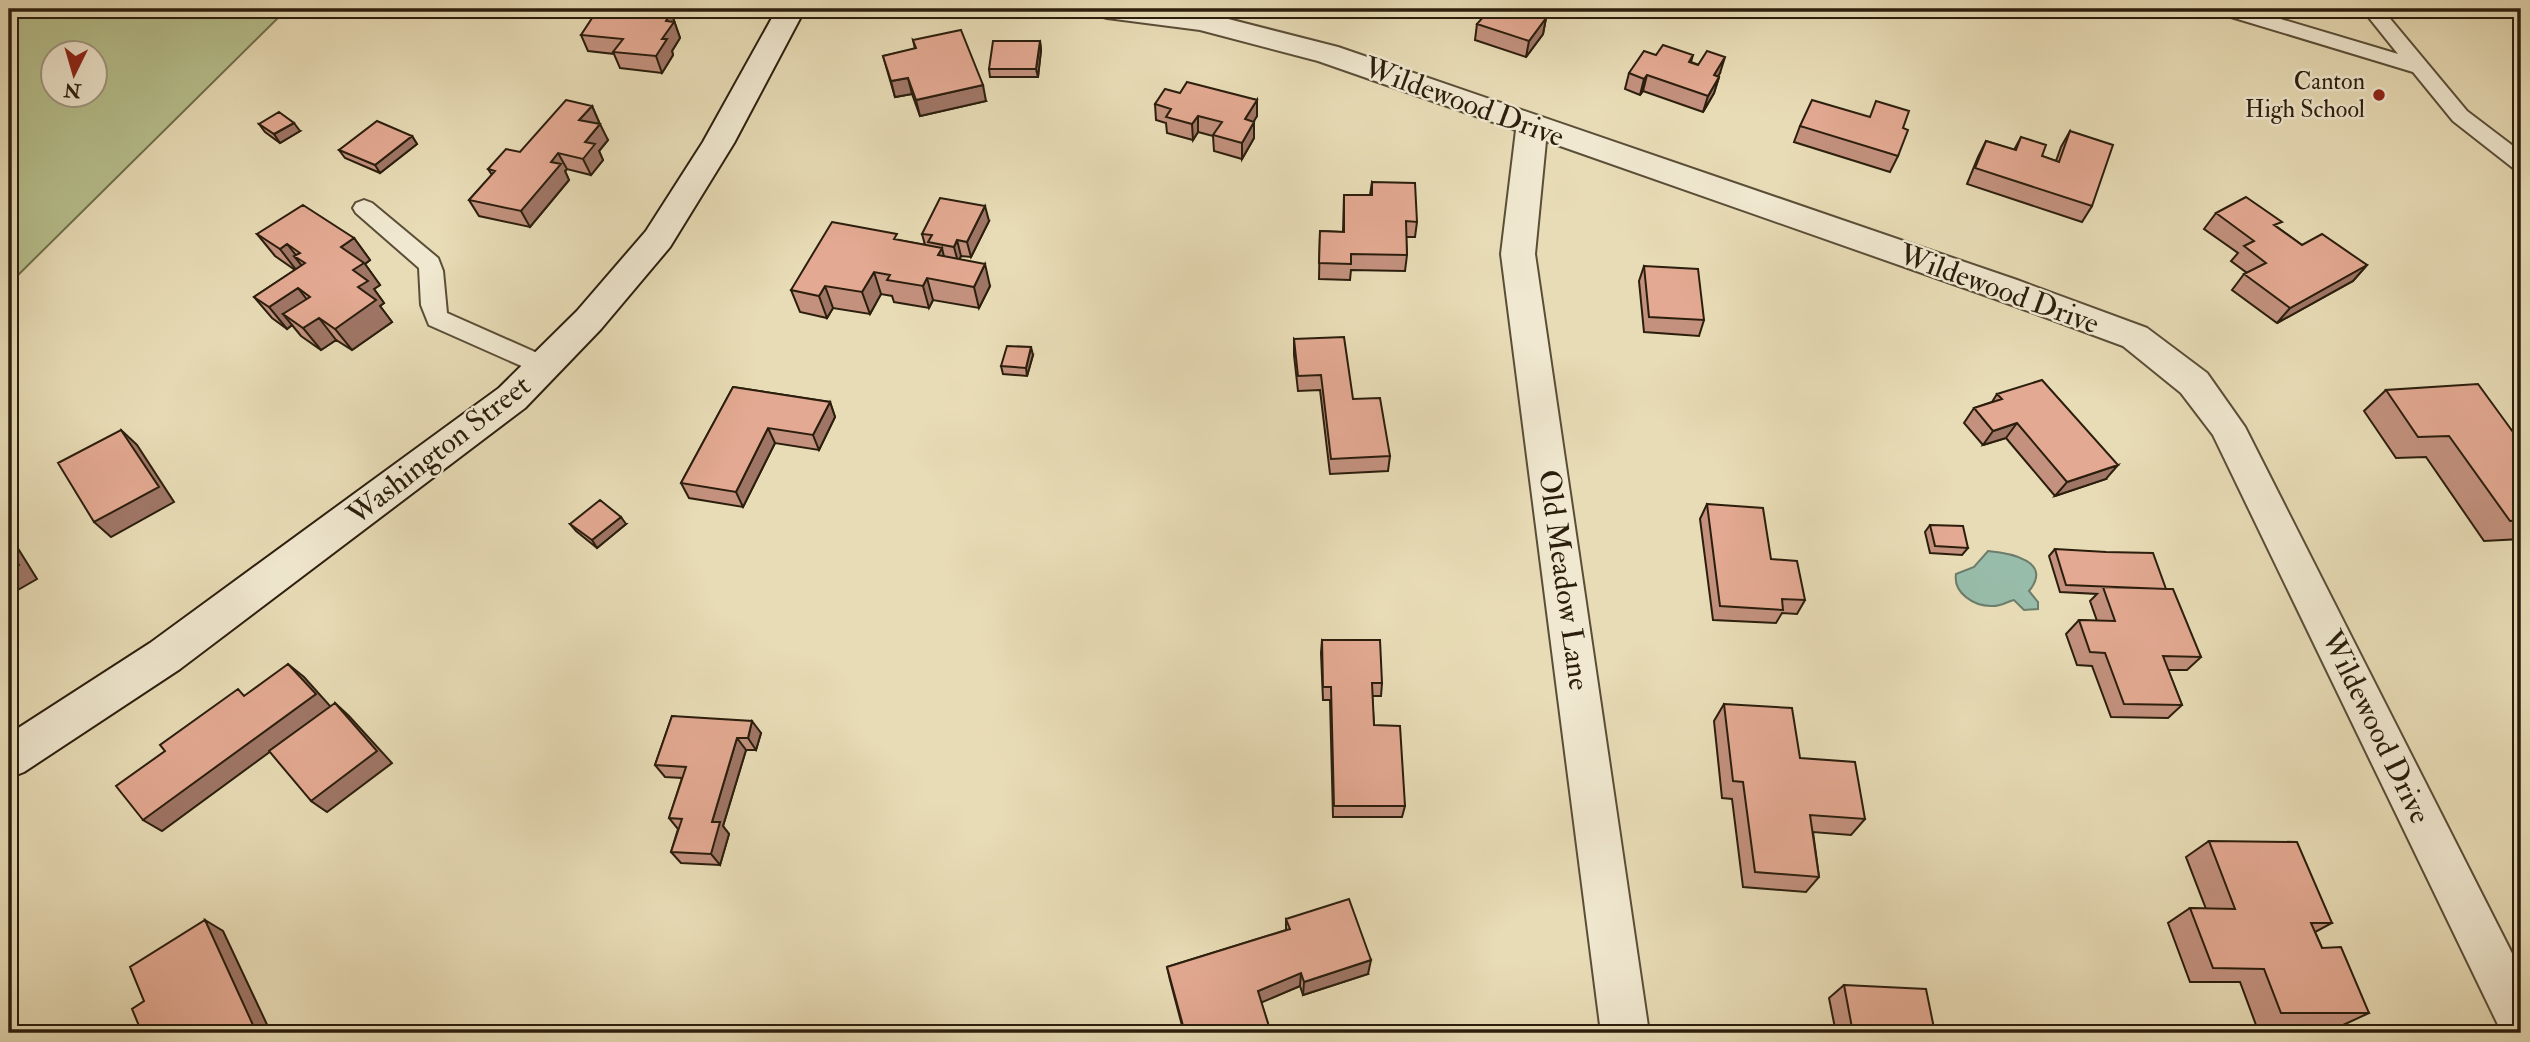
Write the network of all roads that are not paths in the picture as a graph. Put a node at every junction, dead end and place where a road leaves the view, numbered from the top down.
1 (791, 9) edge
2 (1107, 9) edge
3 (2237, 9) edge
4 (2372, 9) edge
5 (2419, 67) junction
6 (1532, 127) junction
7 (2521, 163) edge
8 (364, 208) dead end
9 (544, 366) junction
10 (9, 758) edge
11 (2521, 1021) edge
12 (1625, 1033) edge

1 - 9 street, Washington Street
2 - 6 street, Wildewood Drive
3 - 5 lane
4 - 5 lane
5 - 7 lane
6 - 11 street, Wildewood Drive
6 - 12 street, Old Meadow Lane
8 - 9 lane
9 - 10 street, Washington Street

